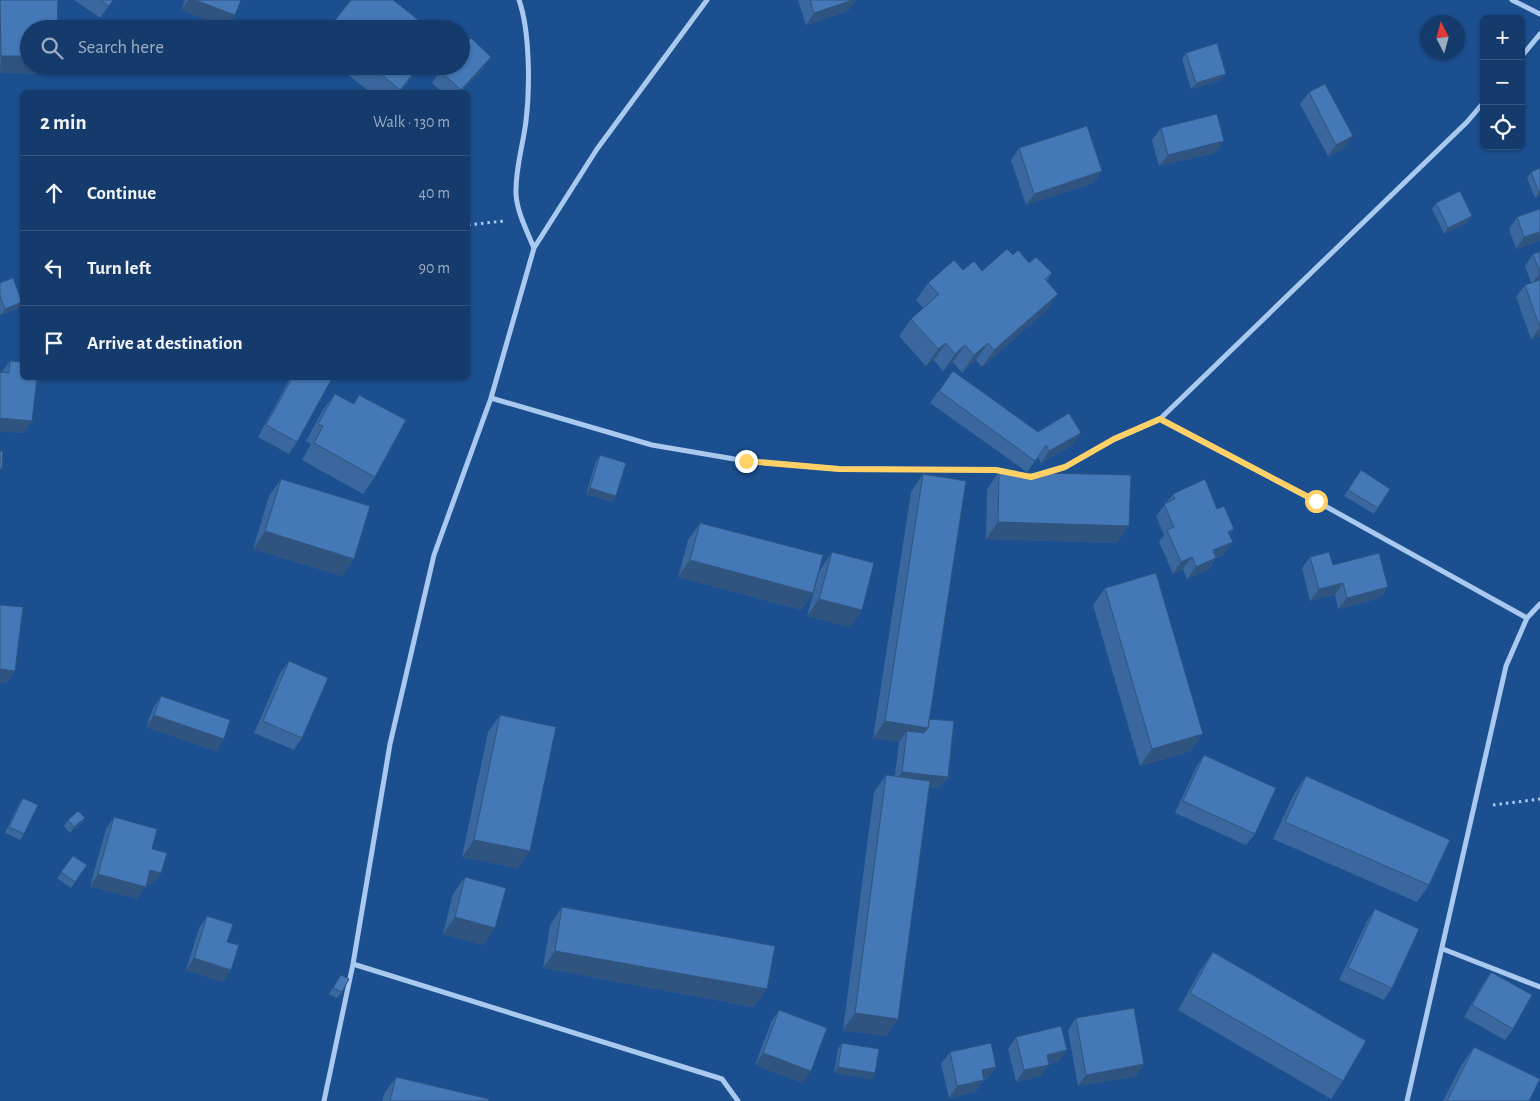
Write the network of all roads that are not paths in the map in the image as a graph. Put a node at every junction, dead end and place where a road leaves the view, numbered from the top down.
1 (519, 0) edge
2 (707, 0) edge
3 (1512, 0) edge
4 (1540, 14) edge
5 (1540, 34) edge
6 (1525, 51) edge
7 (1481, 105) edge
8 (534, 248) junction
9 (491, 398) junction
10 (1160, 419) junction
11 (1014, 474) edge
12 (1031, 477) edge
13 (1540, 604) edge
14 (1527, 618) junction
15 (1443, 949) junction
16 (353, 964) junction
17 (1540, 987) edge
18 (324, 1101) edge
19 (738, 1101) edge
20 (1407, 1101) edge

1 - 8 street
2 - 8 street
3 - 4 street
5 - 6 street
7 - 10 street
8 - 9 street
9 - 11 street
9 - 16 street
10 - 12 street
10 - 14 street
13 - 14 street
14 - 15 street
15 - 17 street
15 - 20 street
16 - 18 street
16 - 19 street

